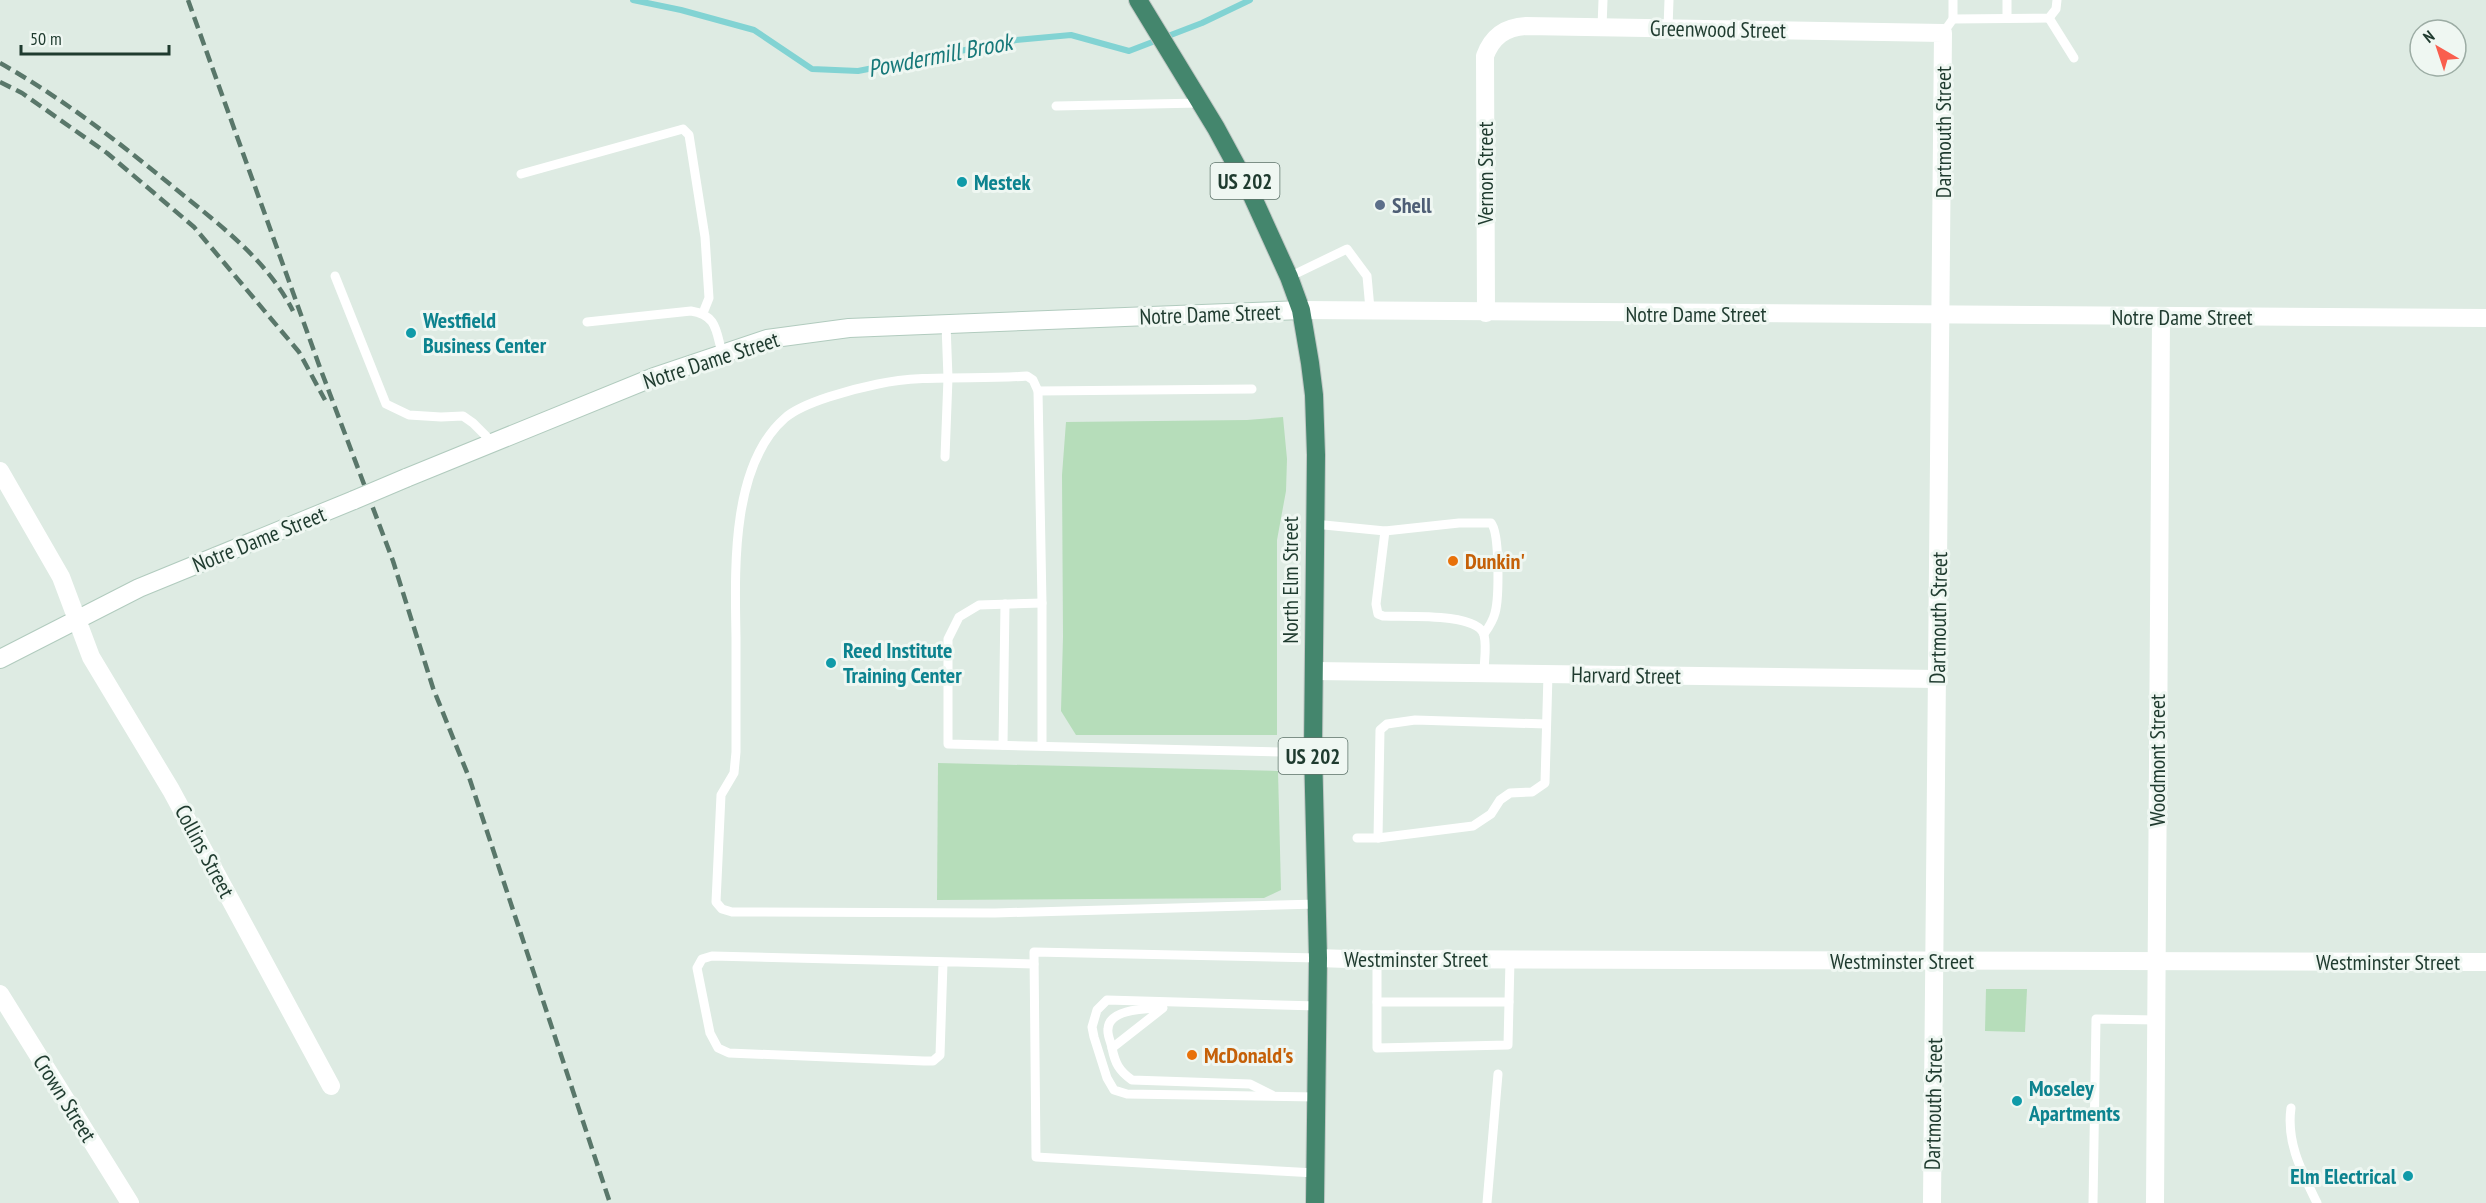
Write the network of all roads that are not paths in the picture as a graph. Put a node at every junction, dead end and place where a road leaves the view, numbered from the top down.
1 (1603, 0) edge
2 (1668, 0) edge
3 (1953, 0) edge
4 (2007, 0) edge
5 (2057, 0) edge
6 (1140, 4) edge
7 (2007, 18) junction
8 (2049, 18) junction
9 (1948, 26) junction
10 (1602, 27) junction
11 (1668, 28) junction
12 (1496, 37) joint
13 (2074, 58) dead end
14 (1200, 103) junction
15 (1056, 106) dead end
16 (521, 174) dead end
17 (335, 276) dead end
18 (1289, 277) junction
19 (1370, 309) junction
20 (1301, 310) junction
21 (703, 313) junction
22 (1485, 313) junction
23 (1941, 316) junction
24 (2161, 317) junction
25 (2486, 318) edge
26 (587, 322) dead end
27 (946, 324) junction
28 (722, 352) junction
29 (948, 378) junction
30 (1252, 389) dead end
31 (1038, 391) junction
32 (493, 443) junction
33 (945, 457) dead end
34 (0, 471) edge
35 (1314, 524) junction
36 (1384, 531) junction
37 (1042, 603) junction
38 (1005, 604) junction
39 (76, 619) junction
40 (1484, 634) junction
41 (0, 660) edge
42 (1314, 671) junction
43 (1484, 673) junction
44 (1548, 674) junction
45 (1938, 679) junction
46 (1546, 724) junction
47 (1003, 745) junction
48 (1042, 746) junction
49 (1313, 750) junction
50 (1356, 838) dead end
51 (1378, 838) junction
52 (1317, 904) junction
53 (1318, 957) junction
54 (1377, 959) junction
55 (1510, 960) junction
56 (1935, 961) junction
57 (2158, 962) junction
58 (2486, 962) edge
59 (943, 963) junction
60 (1034, 964) junction
61 (0, 994) edge
62 (1377, 1002) junction
63 (1509, 1002) junction
64 (1197, 1003) junction
65 (1318, 1006) junction
66 (1163, 1008) junction
67 (2157, 1020) junction
68 (1112, 1048) junction
69 (1498, 1074) dead end
70 (330, 1086) dead end
71 (1274, 1096) junction
72 (1316, 1097) junction
73 (2291, 1108) dead end
74 (1315, 1173) junction
75 (130, 1203) edge
76 (1315, 1203) edge
77 (1487, 1203) edge
78 (1932, 1203) edge
79 (2093, 1203) edge
80 (2155, 1203) edge
81 (2317, 1203) edge

1 - 10 lane
2 - 11 lane
3 - 9 lane
4 - 7 lane
5 - 8 lane
6 - 14 highway, North Elm Street / US 202
7 - 8 lane
7 - 9 lane
8 - 13 lane
9 - 11 street, Greenwood Street
9 - 23 street, Dartmouth Street
10 - 11 street, Greenwood Street
10 - 12 street, Greenwood Street
12 - 22 street, Vernon Street
14 - 15 lane
14 - 18 highway, North Elm Street / US 202
16 - 21 lane
17 - 32 lane
18 - 19 lane
18 - 20 highway, North Elm Street / US 202
19 - 20 street, Notre Dame Street
19 - 22 street, Notre Dame Street
20 - 27 street, Notre Dame Street
20 - 35 highway, North Elm Street / US 202
21 - 26 lane
21 - 28 lane
22 - 23 street, Notre Dame Street
23 - 24 street, Notre Dame Street
23 - 45 street, Dartmouth Street
24 - 25 street, Notre Dame Street
24 - 57 street, Woodmont Street
27 - 28 street, Notre Dame Street
27 - 29 lane
28 - 32 street, Notre Dame Street
29 - 31 lane
29 - 33 lane
29 - 52 lane
30 - 31 lane
31 - 37 lane
32 - 39 street, Notre Dame Street, bridge
34 - 39 street, Collins Street
35 - 36 lane
35 - 42 highway, North Elm Street / US 202
36 - 40 lane
36 - 40 lane
37 - 38 lane
37 - 48 lane
38 - 47 lane
38 - 47 lane
39 - 41 street, Notre Dame Street
39 - 70 street, Collins Street
40 - 43 lane
42 - 43 street, Harvard Street
42 - 49 highway, North Elm Street / US 202
43 - 44 street, Harvard Street
44 - 45 street, Harvard Street
44 - 46 lane
45 - 56 street, Dartmouth Street
46 - 51 lane
46 - 51 lane
47 - 48 lane
48 - 49 lane
49 - 52 highway, North Elm Street / US 202
50 - 51 lane
52 - 53 highway, North Elm Street / US 202
53 - 54 street, Westminster Street
53 - 60 lane
53 - 65 highway, North Elm Street / US 202
54 - 55 street, Westminster Street
54 - 62 lane
55 - 56 street, Westminster Street
55 - 63 lane
56 - 57 street, Westminster Street
56 - 78 street, Dartmouth Street
57 - 58 street, Westminster Street
57 - 67 street, Woodmont Street
59 - 59 lane
59 - 60 lane
60 - 74 lane
61 - 75 street, Crown Street
62 - 63 lane
62 - 63 lane
64 - 65 lane
64 - 66 lane
64 - 71 lane
65 - 72 highway, North Elm Street / US 202
66 - 68 lane
66 - 68 lane
67 - 79 lane
67 - 80 street, Woodmont Street
68 - 71 lane
69 - 77 lane
71 - 72 lane
72 - 74 highway, North Elm Street / US 202
73 - 81 lane
74 - 76 highway, North Elm Street / US 202

